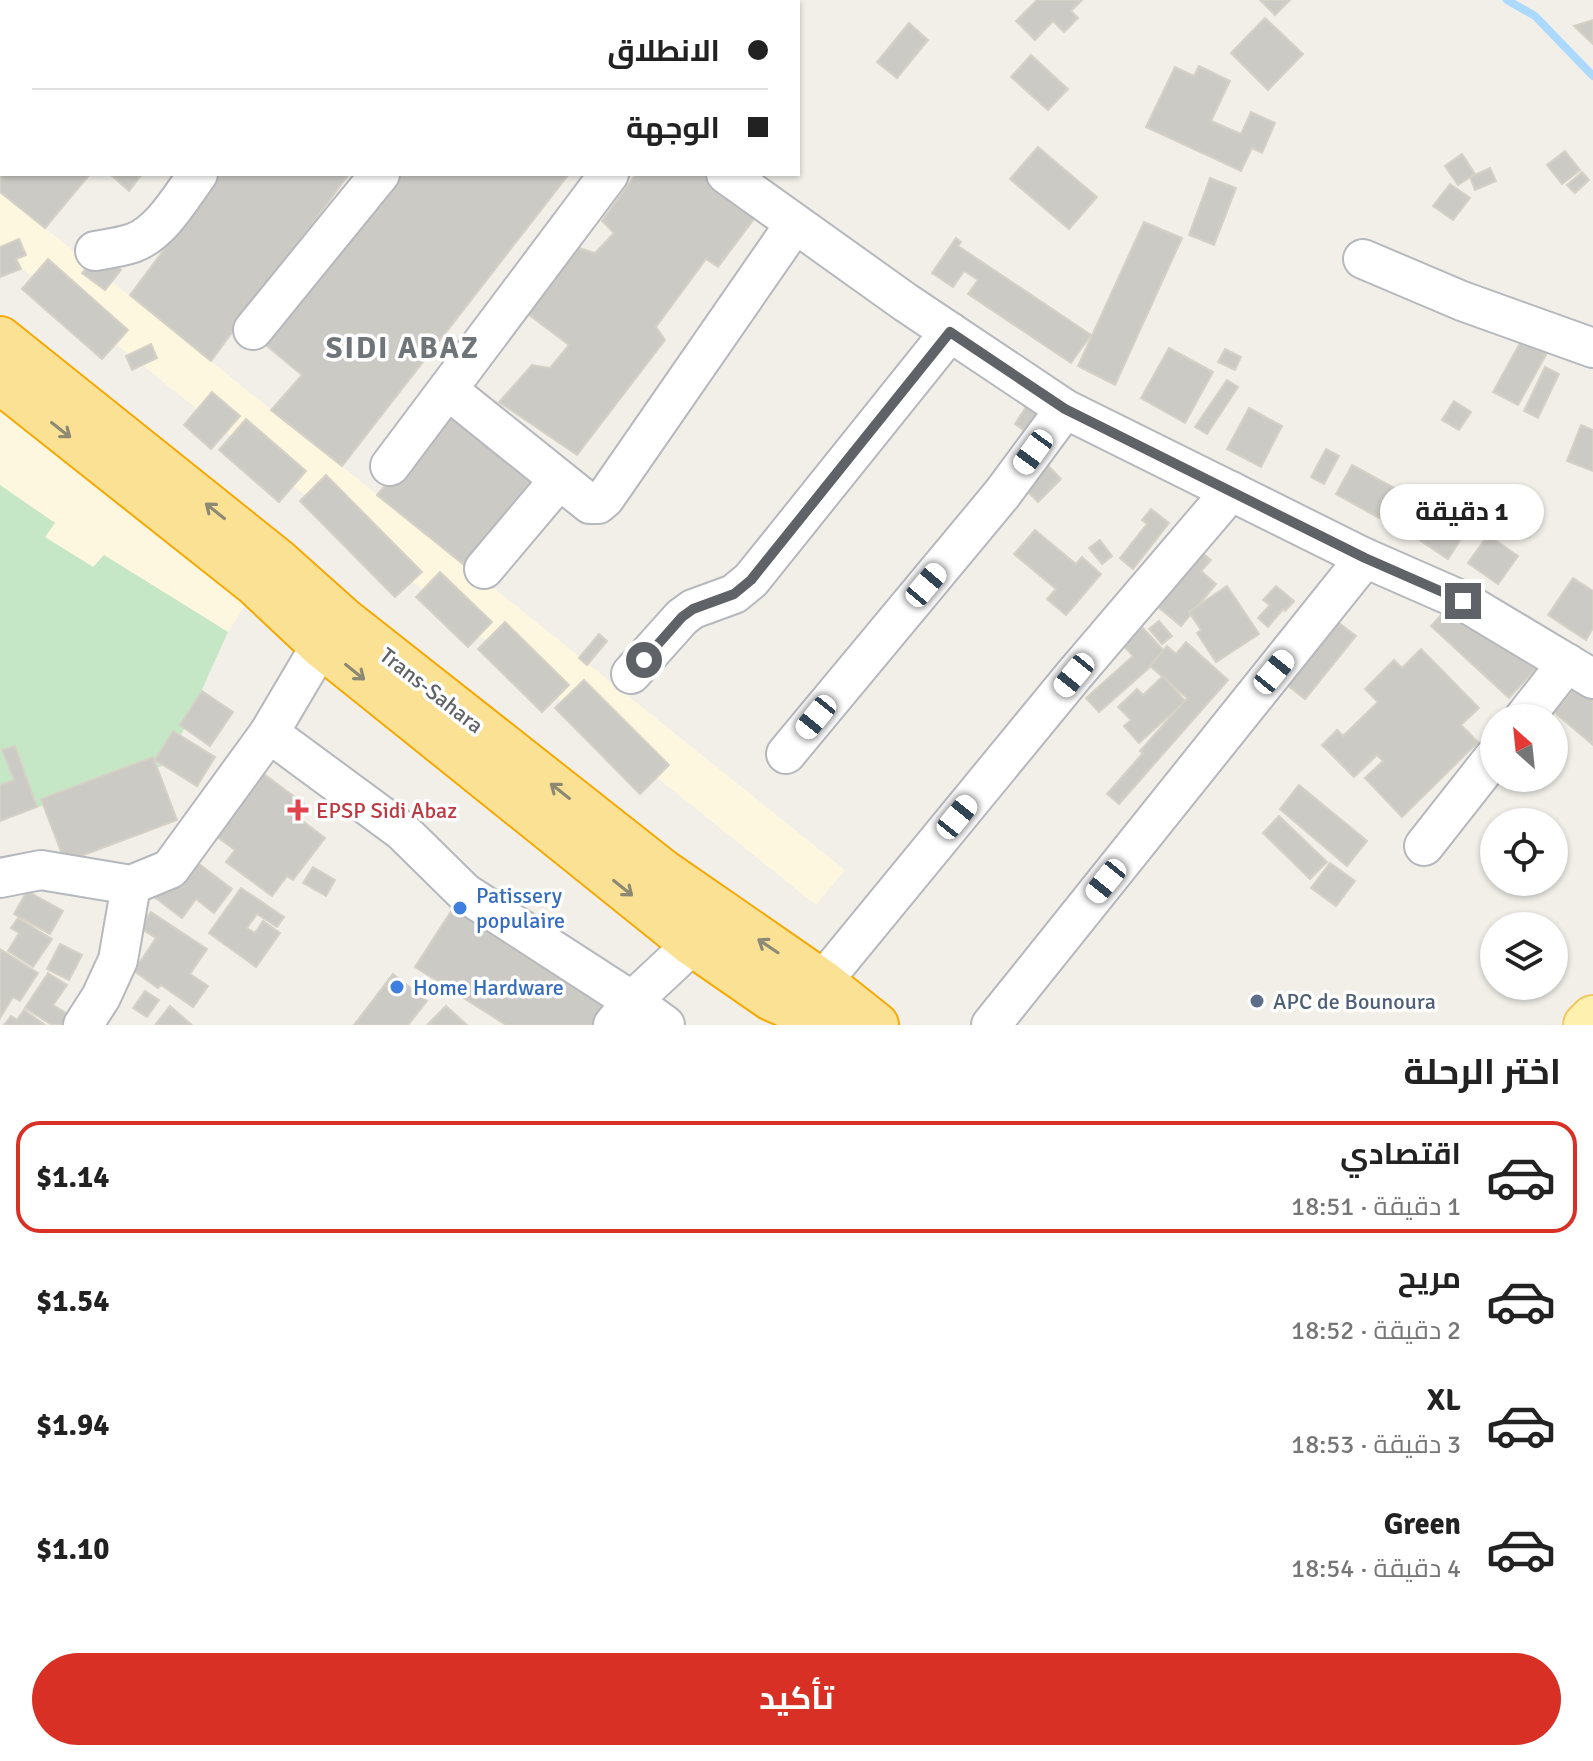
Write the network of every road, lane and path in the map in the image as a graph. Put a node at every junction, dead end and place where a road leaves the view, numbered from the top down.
1 (196, 176) edge
2 (378, 176) edge
3 (608, 176) edge
4 (729, 176) edge
5 (794, 225) junction
6 (95, 251) dead end
7 (1363, 259) dead end
8 (253, 330) dead end
9 (950, 332) junction
10 (0, 339) edge
11 (1593, 348) edge
12 (0, 381) edge
13 (448, 390) junction
14 (1065, 409) junction
15 (390, 466) dead end
16 (559, 480) junction
17 (1231, 491) junction
18 (1365, 558) junction
19 (484, 569) dead end
20 (332, 632) junction
21 (1580, 671) edge
22 (631, 674) dead end
23 (1541, 704) edge
24 (269, 733) junction
25 (786, 754) dead end
26 (1480, 775) edge
27 (1424, 846) dead end
28 (0, 878) edge
29 (131, 885) junction
30 (705, 928) junction
31 (818, 1006) edge
32 (623, 1013) edge
33 (1593, 1018) edge
34 (83, 1025) edge
35 (665, 1025) edge
36 (876, 1025) edge
37 (991, 1025) edge
38 (1586, 1025) edge

1 - 6 street
2 - 8 street
3 - 13 street
4 - 5 street
5 - 9 street
5 - 16 street
7 - 11 street
9 - 14 street
9 - 22 street
20 -> 10 highway, Trans-Sahara
12 -> 20 highway, Trans-Sahara
13 - 15 street
13 - 16 street
14 - 17 street
14 - 25 street
16 - 19 street
17 - 18 street
17 - 31 street
18 - 21 street
18 - 37 street
20 - 24 street
20 - 30 highway, Trans-Sahara
21 - 23 street
24 - 29 street
24 - 32 street
26 - 27 street
28 - 29 street
29 - 34 street
30 - 31 highway, Trans-Sahara
30 - 32 street
31 - 36 highway, Trans-Sahara
32 - 35 street
33 - 38 main road

